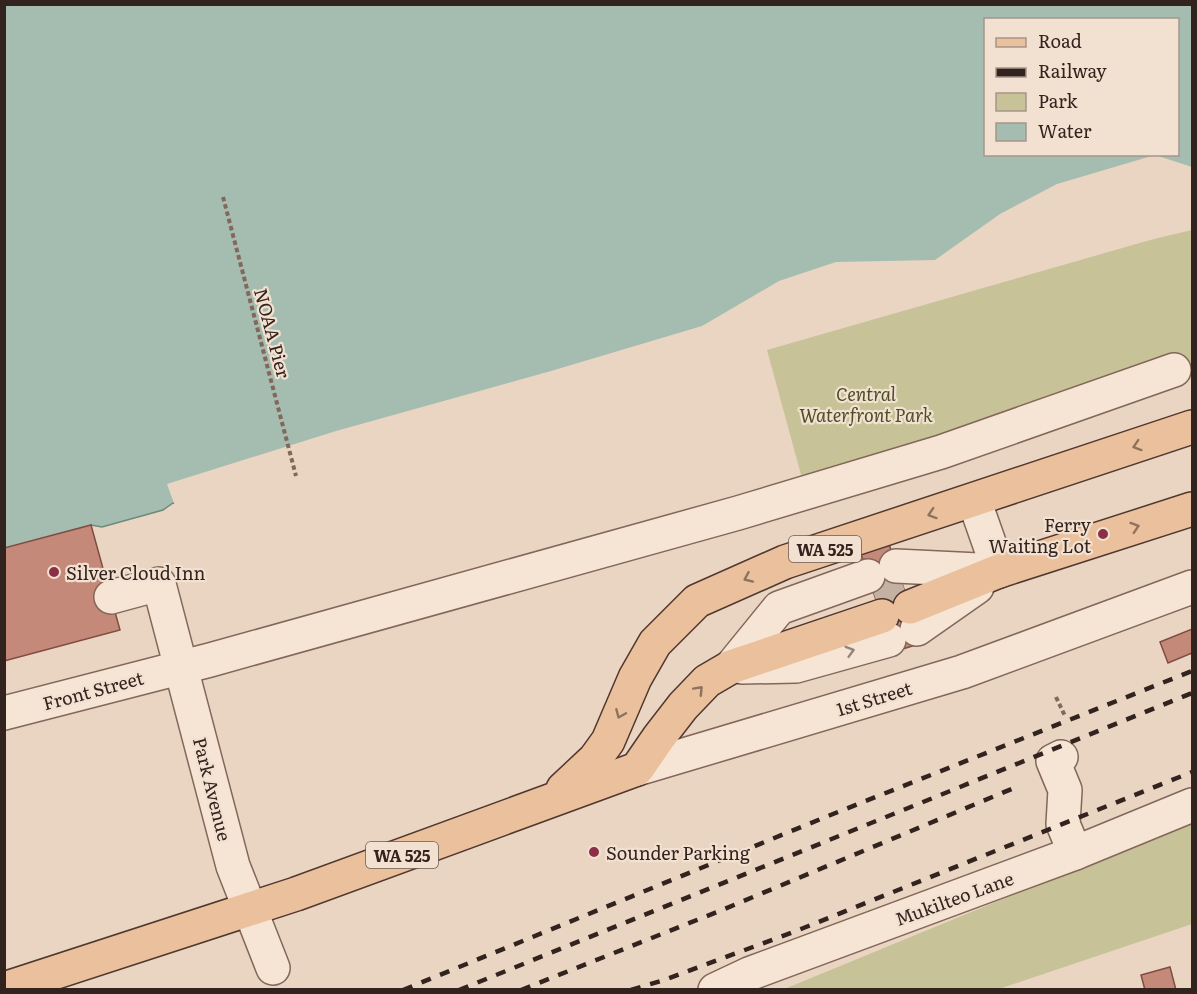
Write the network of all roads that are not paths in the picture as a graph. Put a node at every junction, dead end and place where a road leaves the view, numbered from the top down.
1 (1174, 370) dead end
2 (1192, 427) edge
3 (974, 500) junction
4 (1192, 509) edge
5 (999, 571) junction
6 (1192, 587) edge
7 (111, 597) dead end
8 (892, 602) junction
9 (181, 667) junction
10 (26, 716) edge
11 (1061, 757) dead end
12 (637, 769) junction
13 (553, 799) junction
14 (1192, 806) edge
15 (1075, 853) junction
16 (250, 910) junction
17 (273, 968) dead end
18 (4, 989) edge
19 (715, 990) edge

1 - 9 street, Front Street
2 -> 3 main road, WA 525
3 - 5 street
3 -> 13 main road, WA 525
5 -> 4 main road
5 - 8 main road
5 - 8 street
6 - 12 street, 1st Street
7 - 9 street, Park Avenue
12 -> 8 main road
9 - 10 street, Front Street
9 - 16 street, Park Avenue
11 - 15 street
12 - 13 main road, 1st Street / WA 525
13 - 16 main road, WA 525
14 - 15 street, Mukilteo Lane
15 - 19 street, Mukilteo Lane
16 - 17 street, Park Avenue
16 - 18 main road, WA 525

